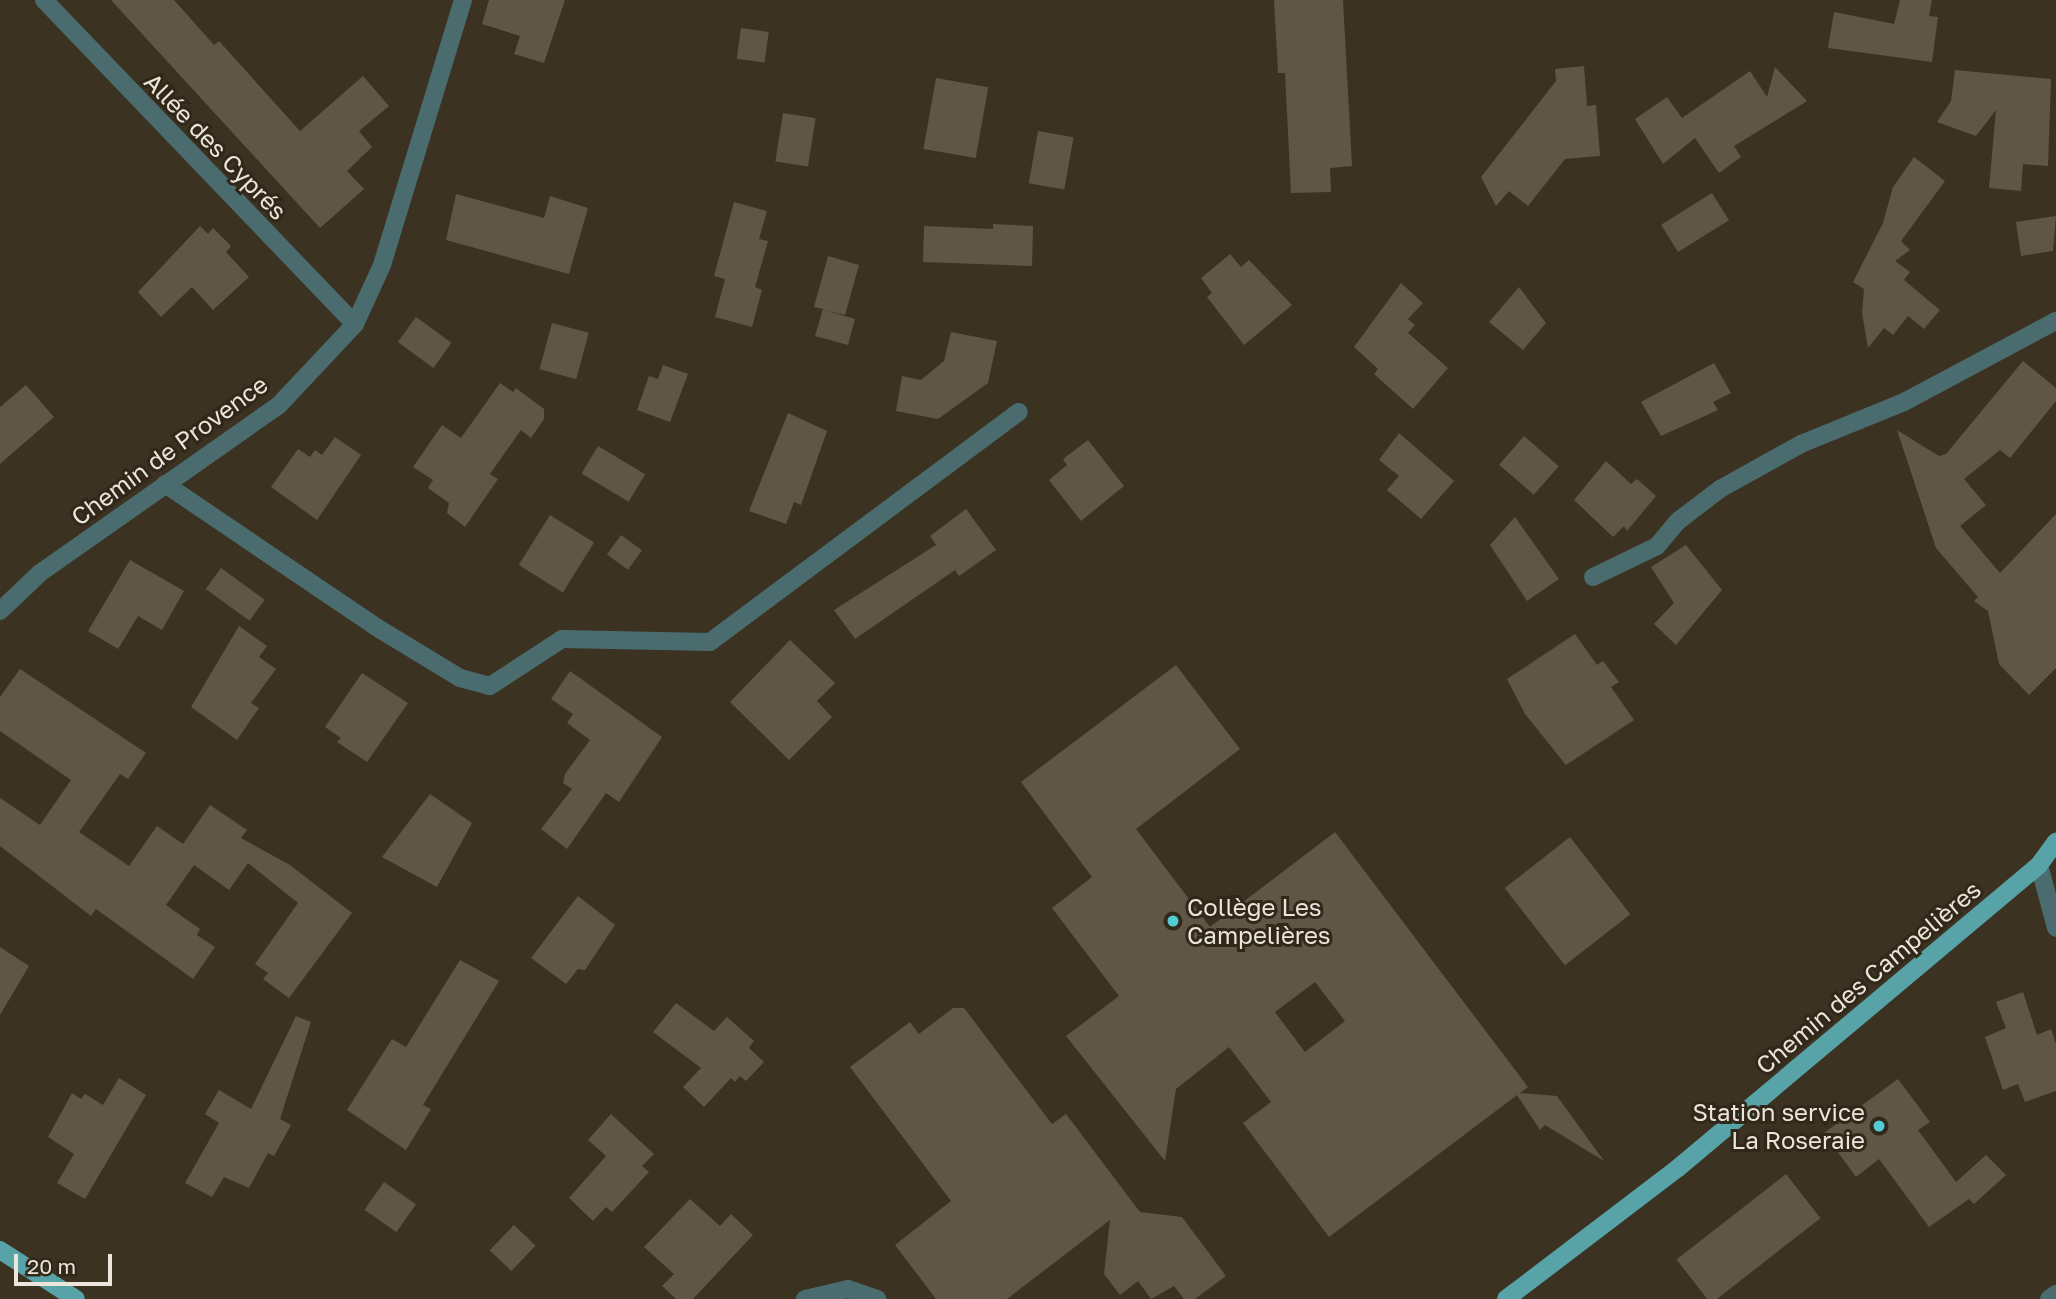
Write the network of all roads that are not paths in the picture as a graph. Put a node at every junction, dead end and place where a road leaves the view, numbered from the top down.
1 (44, 0) edge
2 (463, 0) edge
3 (2056, 321) edge
4 (355, 324) junction
5 (1019, 412) dead end
6 (165, 484) junction
7 (1593, 577) dead end
8 (0, 611) edge
9 (2056, 842) edge
10 (2039, 866) junction
11 (2056, 928) edge
12 (0, 1250) edge
13 (2056, 1294) edge
14 (76, 1299) edge
15 (806, 1299) edge
16 (877, 1299) edge
17 (1506, 1299) edge
18 (2049, 1299) edge

1 - 4 street, Allée des Cyprés
2 - 4 street, Chemin de Provence
3 - 7 street
4 - 6 street, Chemin de Provence
5 - 6 street
6 - 8 street, Chemin de Provence
9 - 10 main road, Chemin des Campelières
10 - 11 street
10 - 17 main road, Chemin des Campelières
12 - 14 main road
13 - 18 street
15 - 16 street

